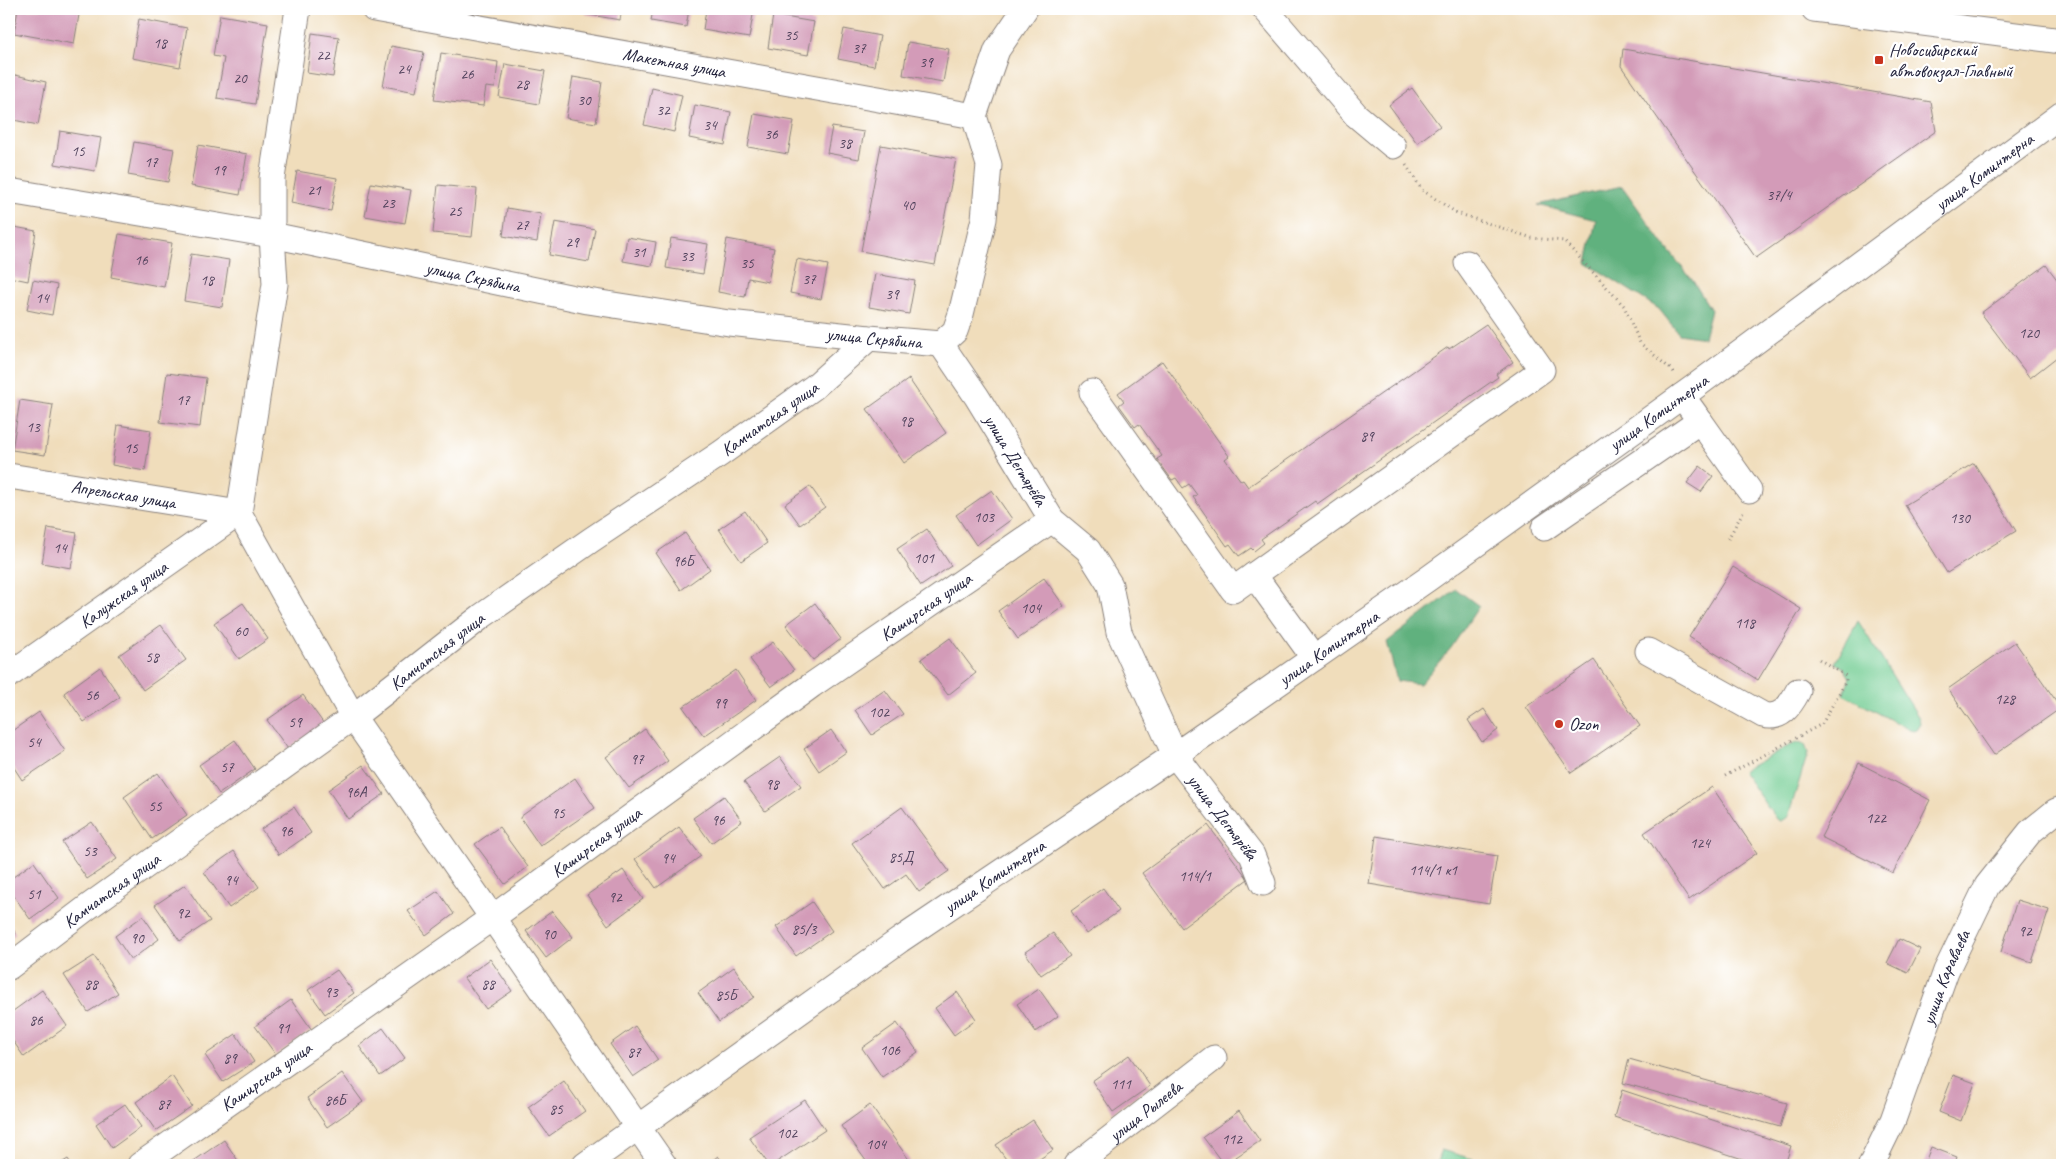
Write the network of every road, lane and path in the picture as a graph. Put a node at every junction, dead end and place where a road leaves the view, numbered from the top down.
1 (298, 9) edge
2 (374, 9) edge
3 (1025, 9) edge
4 (1265, 9) edge
5 (1814, 9) edge
6 (2062, 42) edge
7 (2062, 114) edge
8 (974, 116) junction
9 (1393, 146) joint
10 (9, 191) edge
11 (272, 235) junction
12 (1467, 263) dead end
13 (869, 338) junction
14 (941, 344) junction
15 (1092, 392) dead end
16 (1688, 392) junction
17 (1700, 422) junction
18 (9, 476) edge
19 (1749, 490) joint
20 (239, 513) junction
21 (1052, 520) junction
22 (1544, 528) dead end
23 (1728, 539) dead end
24 (1254, 575) junction
25 (1648, 650) dead end
26 (1314, 658) junction
27 (9, 675) edge
28 (1798, 691) dead end
29 (353, 717) junction
30 (1176, 755) junction
31 (2059, 810) edge
32 (1263, 883) dead end
33 (492, 918) junction
34 (9, 967) edge
35 (1214, 1058) dead end
36 (637, 1128) junction
37 (140, 1165) edge
38 (585, 1165) edge
39 (664, 1165) edge
40 (1076, 1165) edge
41 (1871, 1165) edge

1 - 11 street
2 - 8 street, Макетная улица
3 - 8 street
4 - 9 street
5 - 6 street
7 - 16 street, улица Коминтерна
8 - 14 street
9 - 16 path
10 - 11 street, улица Скрябина
11 - 13 street, улица Скрябина
11 - 20 street
12 - 24 street
13 - 14 street, улица Скрябина
13 - 29 street, Камчатская улица
14 - 21 street, улица Дегтярёва
15 - 24 street
16 - 17 street
16 - 26 street, улица Коминтерна
17 - 19 street
17 - 22 street
18 - 20 street, Апрельская улица
19 - 23 path
20 - 27 street, Калужская улица
20 - 29 street
21 - 30 street, улица Дегтярёва
21 - 33 street, Каширская улица
24 - 26 street
25 - 28 street
26 - 30 street, улица Коминтерна
29 - 33 street
29 - 34 street, Камчатская улица
30 - 32 street, улица Дегтярёва
30 - 36 street, улица Коминтерна
31 - 41 street, улица Караваева
33 - 36 street
33 - 37 street, Каширская улица
35 - 40 street, улица Рылеева
36 - 38 street, улица Коминтерна
36 - 39 street

